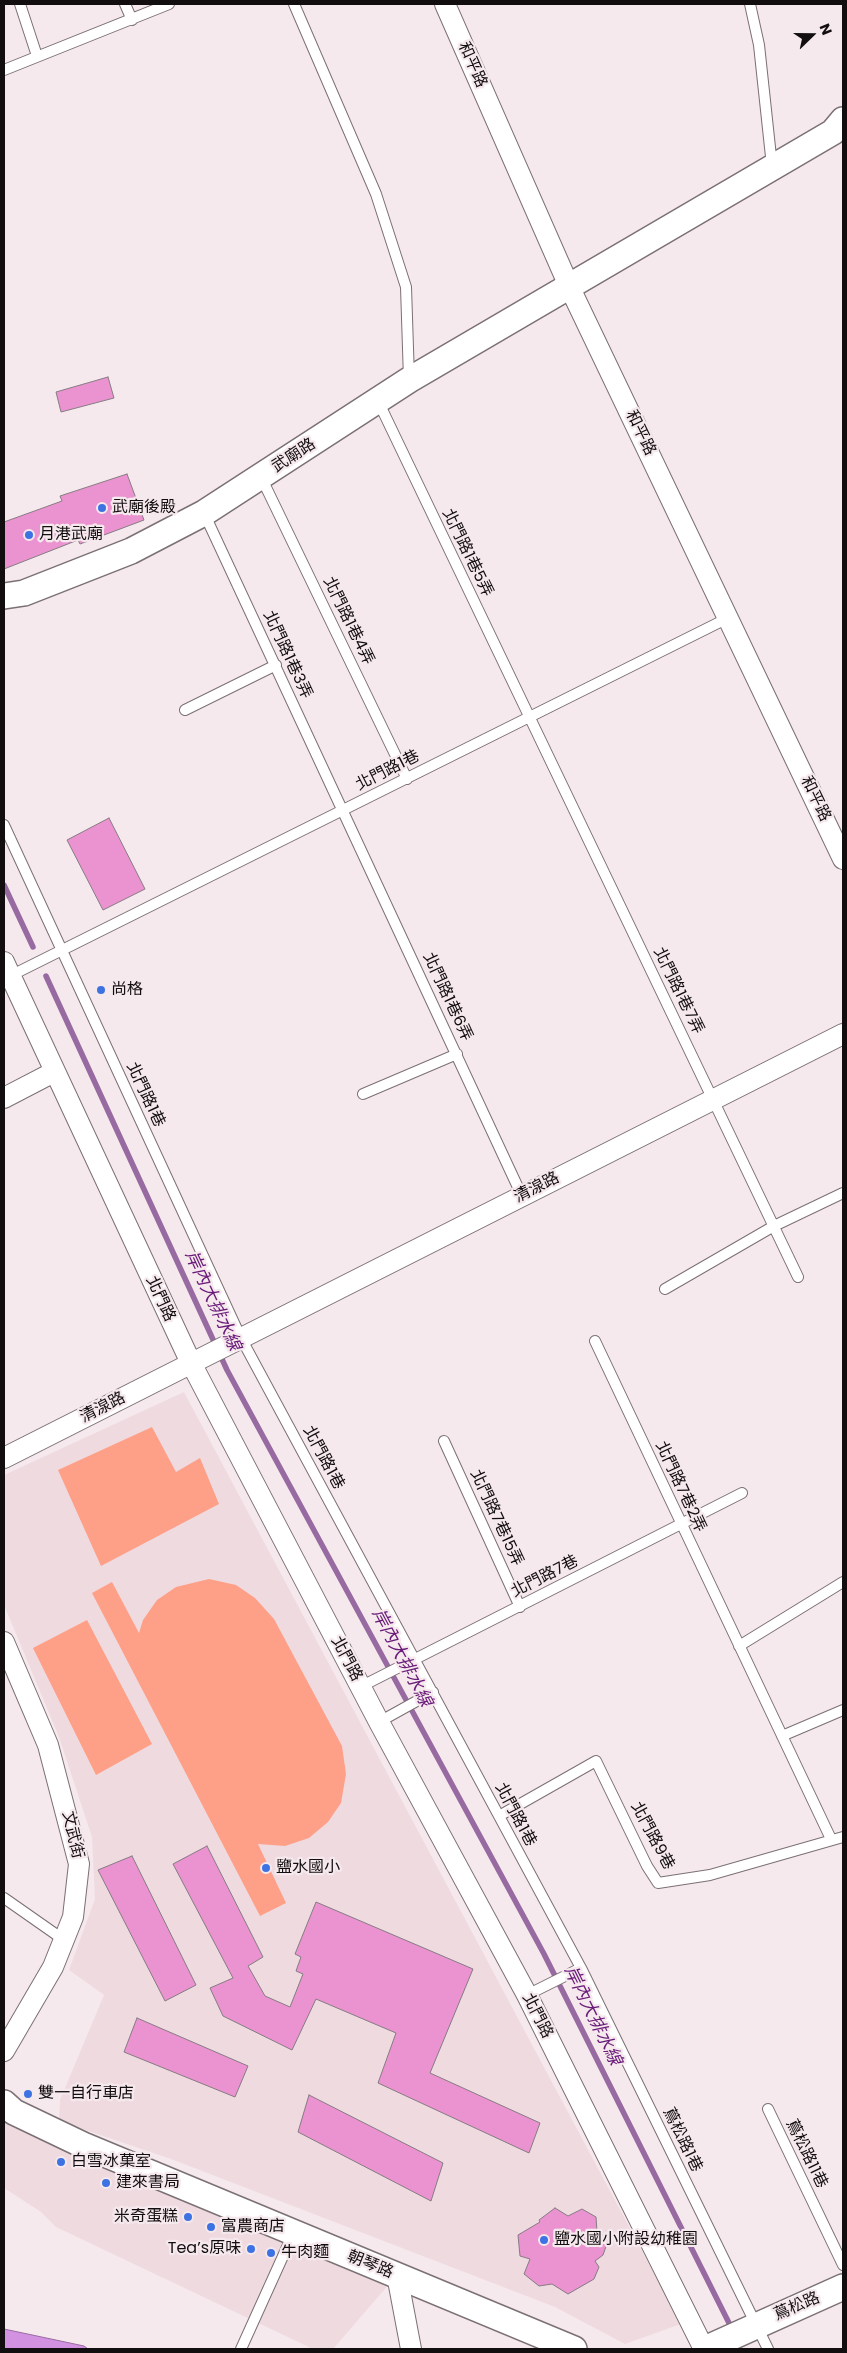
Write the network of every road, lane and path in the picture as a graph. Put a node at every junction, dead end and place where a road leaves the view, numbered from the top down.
1 (20, 4) edge
2 (125, 4) edge
3 (169, 4) edge
4 (294, 4) edge
5 (445, 4) edge
6 (750, 4) edge
7 (132, 20) junction
8 (37, 56) junction
9 (4, 70) edge
10 (843, 120) edge
11 (772, 166) junction
12 (569, 286) junction
13 (409, 380) junction
14 (378, 401) junction
15 (261, 477) junction
16 (204, 513) junction
17 (4, 596) edge
18 (728, 618) junction
19 (276, 665) junction
20 (185, 710) dead end
21 (530, 718) junction
22 (407, 779) junction
23 (343, 811) junction
24 (4, 825) edge
25 (843, 859) edge
26 (62, 951) junction
27 (7, 969) edge
28 (843, 1034) edge
29 (457, 1054) junction
30 (54, 1072) junction
31 (363, 1094) dead end
32 (4, 1098) edge
33 (713, 1100) junction
34 (843, 1193) edge
35 (522, 1196) junction
36 (774, 1226) junction
37 (798, 1278) dead end
38 (665, 1289) dead end
39 (236, 1341) junction
40 (595, 1341) dead end
41 (197, 1360) junction
42 (444, 1441) dead end
43 (4, 1458) edge
44 (742, 1493) dead end
45 (681, 1524) junction
46 (843, 1582) edge
47 (520, 1607) junction
48 (4, 1642) edge
49 (739, 1646) junction
50 (414, 1659) junction
51 (360, 1687) junction
52 (432, 1692) junction
53 (843, 1710) edge
54 (378, 1722) junction
55 (782, 1736) junction
56 (499, 1816) junction
57 (843, 1837) edge
58 (831, 1839) junction
59 (4, 1898) edge
60 (64, 1940) junction
61 (581, 1968) junction
62 (527, 1994) junction
63 (4, 2051) edge
64 (4, 2103) edge
65 (768, 2109) dead end
66 (293, 2234) junction
67 (843, 2265) edge
68 (397, 2275) junction
69 (843, 2287) edge
70 (754, 2326) junction
71 (710, 2347) edge
72 (241, 2349) edge
73 (412, 2349) edge
74 (574, 2349) edge
75 (768, 2349) edge

1 - 8 lane
2 - 7 lane
3 - 7 lane
4 - 13 lane
5 - 12 street, 和平路
6 - 11 lane
7 - 8 lane
8 - 9 lane
10 - 11 street, 武廟路
11 - 12 street, 武廟路
12 - 13 street, 武廟路
12 - 18 street, 和平路
13 - 14 street, 武廟路
14 - 15 street, 武廟路
14 - 21 lane, 北門路1巷5弄
15 - 16 street, 武廟路
15 - 22 lane, 北門路1巷4弄
16 - 17 street, 武廟路
16 - 19 lane, 北門路1巷3弄
18 - 21 lane, 北門路1巷
18 - 25 street, 和平路
19 - 20 lane
19 - 23 lane, 北門路1巷3弄
21 - 22 lane, 北門路1巷
21 - 33 lane, 北門路1巷7弄
22 - 23 lane, 北門路1巷
23 - 26 lane, 北門路1巷
23 - 29 lane, 北門路1巷6弄
24 - 26 lane, 北門路1巷
26 - 27 lane, 北門路1巷
26 - 39 lane, 北門路1巷
27 - 30 street, 北門路
28 - 33 street, 清湶路
29 - 31 lane
29 - 35 lane, 北門路1巷6弄
30 - 32 street
30 - 41 street, 北門路
33 - 35 street, 清湶路
33 - 36 lane, 北門路1巷7弄
34 - 36 lane
35 - 39 street, 清湶路
36 - 37 lane, 北門路1巷7弄
36 - 38 lane
39 - 41 street, 清湶路
39 - 50 lane, 北門路1巷
40 - 45 lane, 北門路7巷2弄
41 - 43 street, 清湶路
41 - 51 street, 北門路
42 - 47 lane, 北門路7巷15弄
44 - 45 lane, 北門路7巷
45 - 47 lane, 北門路7巷
45 - 49 lane, 北門路7巷2弄
46 - 49 lane
47 - 50 lane, 北門路7巷
48 - 60 street, 文武街
49 - 55 lane, 北門路7巷2弄
50 - 51 lane, 北門路7巷
50 - 52 lane, 北門路1巷
51 - 54 street, 北門路
52 - 54 lane
52 - 56 lane, 北門路1巷
53 - 55 lane
54 - 62 street, 北門路
55 - 58 lane, 北門路7巷2弄
56 - 58 lane, 北門路9巷
56 - 61 lane, 北門路1巷
57 - 58 lane, 北門路9巷
59 - 60 lane
60 - 63 street, 文武街
61 - 62 lane
61 - 70 lane, 蔦松路1巷
62 - 71 street, 北門路
64 - 66 street, 朝琴路
65 - 67 lane, 蔦松路11巷
66 - 68 street, 朝琴路
66 - 72 lane
68 - 73 street
68 - 74 street, 朝琴路
69 - 70 street, 蔦松路
70 - 71 street, 蔦松路
70 - 75 lane, 蔦松路1巷

